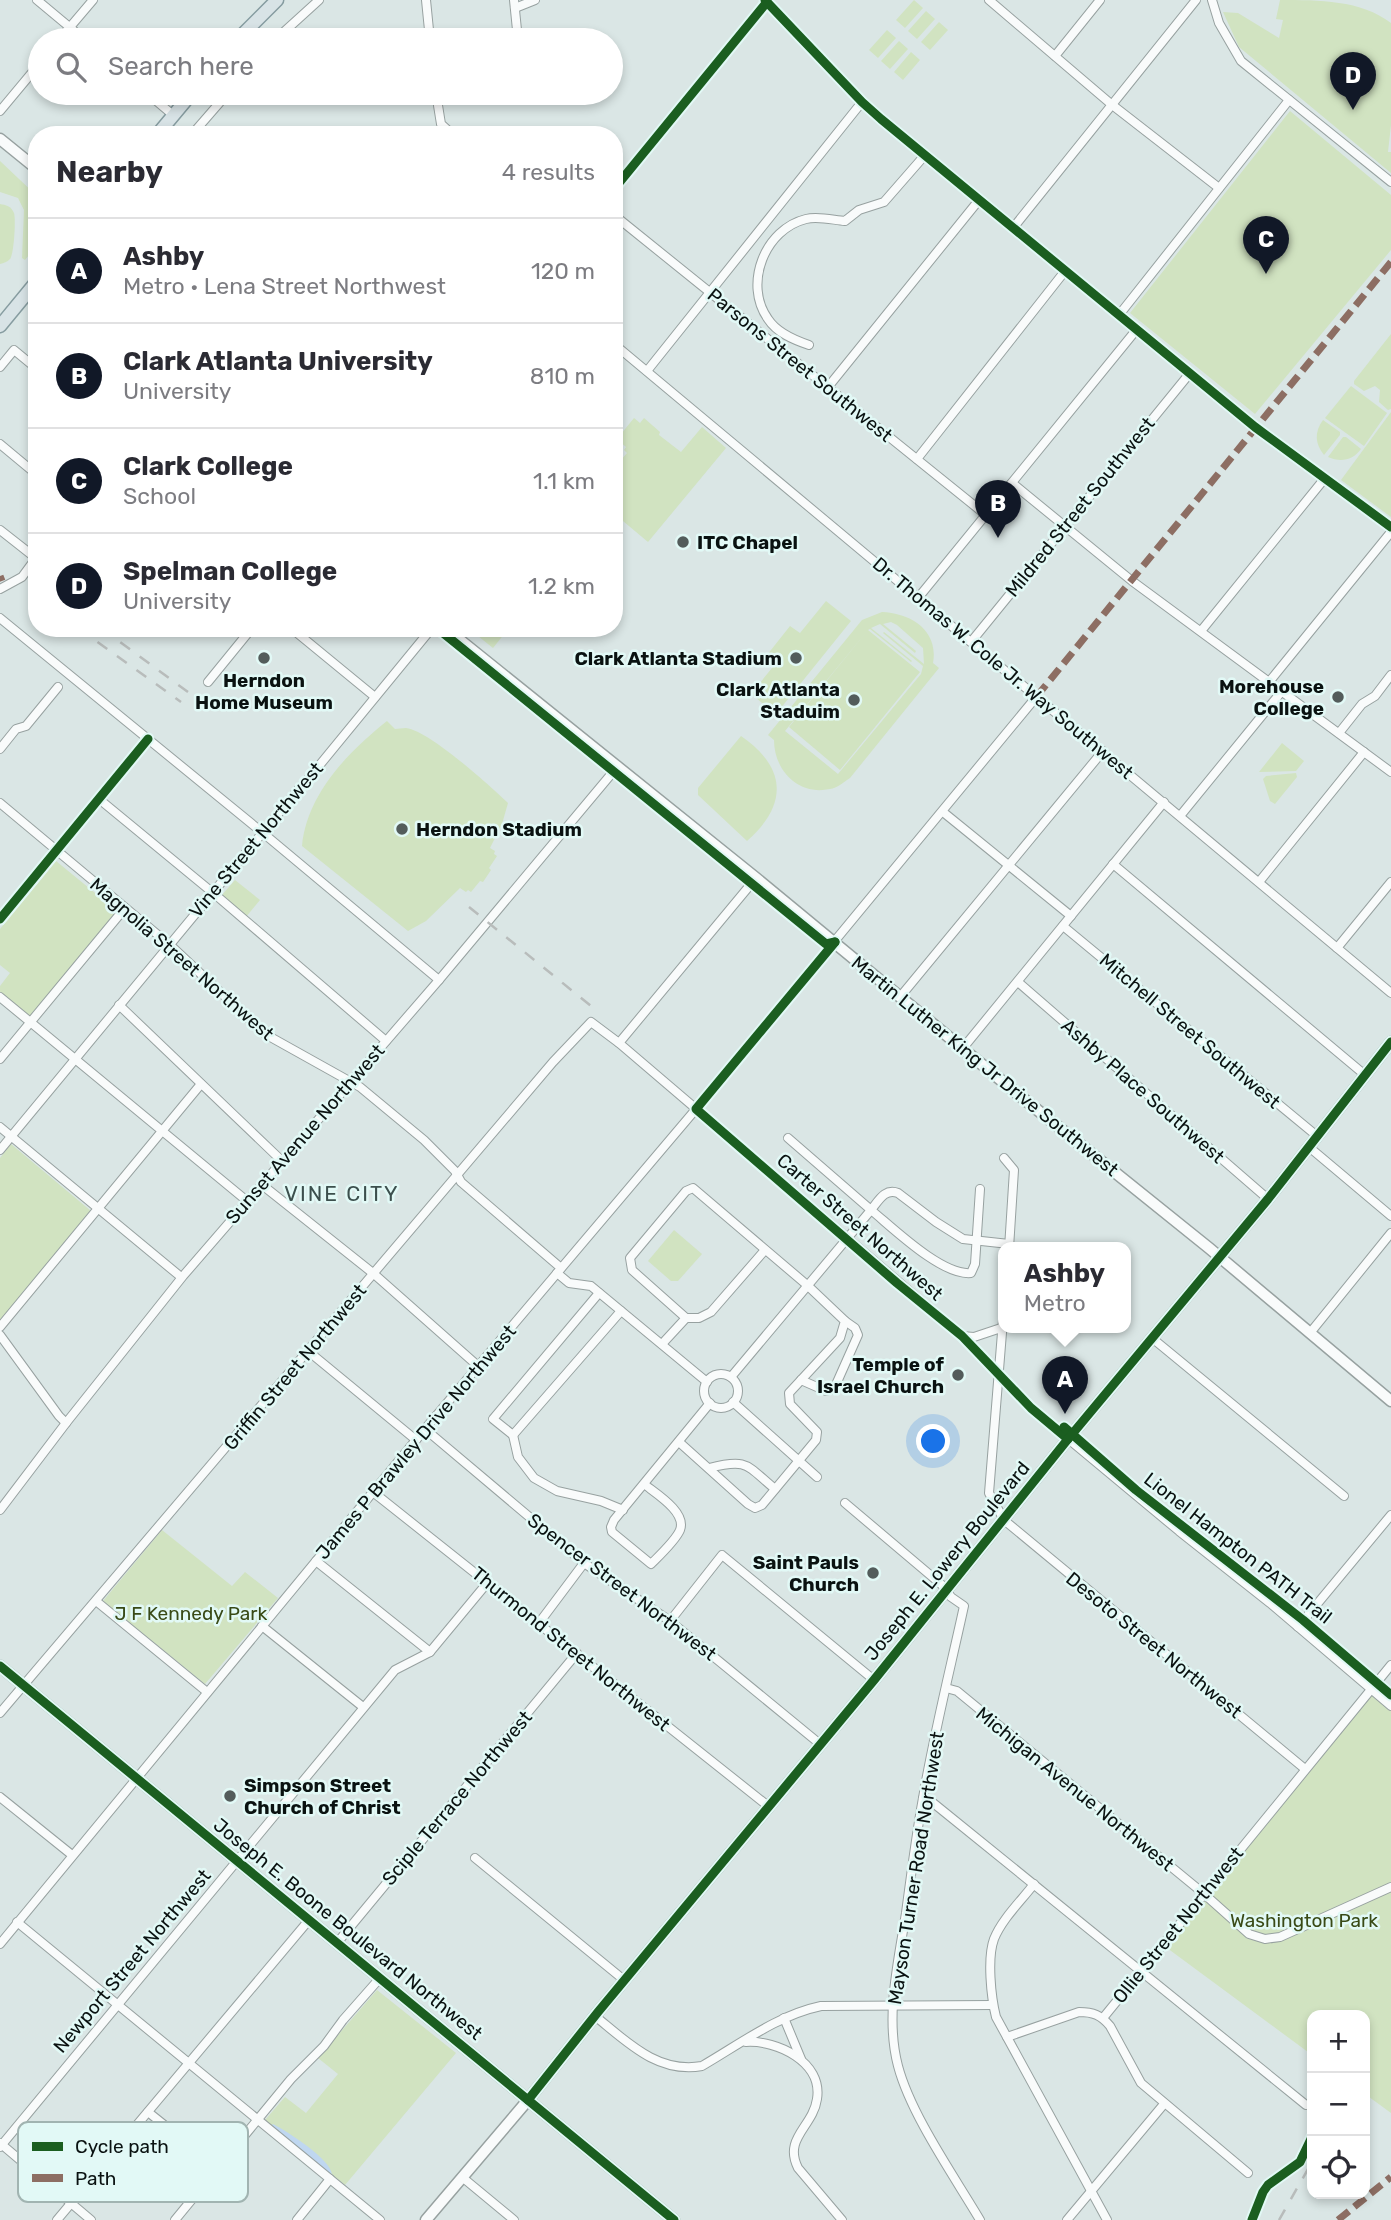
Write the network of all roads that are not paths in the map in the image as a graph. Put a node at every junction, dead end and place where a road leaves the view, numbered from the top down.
1 (37, 0) edge
2 (93, 0) edge
3 (277, 0) edge
4 (319, 0) edge
5 (426, 0) edge
6 (535, 0) edge
7 (989, 0) edge
8 (1100, 0) edge
9 (1195, 0) edge
10 (1212, 0) edge
11 (766, 1) edge
12 (515, 4) edge
13 (70, 27) joint
14 (248, 28) edge
15 (288, 28) edge
16 (429, 28) edge
17 (517, 28) edge
18 (1055, 56) junction
19 (28, 77) edge
20 (1289, 100) junction
21 (862, 102) junction
22 (1111, 104) junction
23 (161, 105) edge
24 (182, 105) edge
25 (218, 105) edge
26 (438, 105) edge
27 (0, 111) edge
28 (173, 115) junction
29 (165, 126) edge
30 (199, 126) edge
31 (443, 126) edge
32 (0, 139) edge
33 (925, 155) junction
34 (28, 162) edge
35 (623, 178) edge
36 (1391, 182) edge
37 (1219, 188) junction
38 (979, 200) junction
39 (623, 222) edge
40 (1013, 228) junction
41 (1066, 271) junction
42 (28, 292) edge
43 (710, 292) junction
44 (1119, 315) junction
45 (0, 326) edge
46 (1137, 329) junction
47 (809, 345) dead end
48 (623, 351) edge
49 (28, 361) edge
50 (0, 367) edge
51 (647, 371) junction
52 (1190, 373) junction
53 (828, 387) junction
54 (0, 444) edge
55 (917, 459) junction
56 (28, 467) edge
57 (1325, 478) junction
58 (1012, 483) junction
59 (986, 514) junction
60 (1065, 527) junction
61 (1391, 529) edge
62 (0, 530) edge
63 (28, 553) edge
64 (28, 569) edge
65 (0, 589) edge
66 (918, 598) junction
67 (0, 618) edge
68 (1200, 631) junction
69 (245, 637) edge
70 (302, 637) edge
71 (425, 637) edge
72 (456, 637) edge
73 (971, 642) junction
74 (1391, 675) edge
75 (208, 682) dead end
76 (1269, 682) junction
77 (58, 687) dead end
78 (1282, 691) junction
79 (1037, 696) junction
80 (375, 697) junction
81 (1339, 733) junction
82 (148, 739) junction
83 (0, 749) edge
84 (1103, 751) junction
85 (1364, 752) junction
86 (618, 766) junction
87 (1391, 772) edge
88 (99, 799) junction
89 (1164, 802) junction
90 (0, 803) edge
91 (943, 812) junction
92 (1180, 816) junction
93 (263, 832) junction
94 (56, 852) junction
95 (1114, 864) junction
96 (1008, 865) junction
97 (756, 878) junction
98 (1391, 881) edge
99 (1259, 882) junction
100 (213, 893) junction
101 (125, 908) junction
102 (1071, 916) junction
103 (0, 919) edge
104 (1063, 926) junction
105 (835, 942) junction
106 (170, 945) junction
107 (1337, 948) junction
108 (439, 980) junction
109 (1018, 982) junction
110 (1391, 993) edge
111 (0, 997) edge
112 (900, 997) junction
113 (119, 1005) junction
114 (30, 1022) junction
115 (590, 1022) joint
116 (386, 1041) junction
117 (1391, 1042) edge
118 (619, 1043) junction
119 (963, 1048) junction
120 (0, 1059) edge
121 (75, 1059) junction
122 (1365, 1075) junction
123 (350, 1081) junction
124 (201, 1084) junction
125 (696, 1109) junction
126 (0, 1127) edge
127 (162, 1131) junction
128 (11, 1136) junction
129 (1317, 1136) junction
130 (788, 1138) dead end
131 (1308, 1147) junction
132 (0, 1150) edge
133 (1004, 1158) dead end
134 (281, 1160) junction
135 (457, 1175) junction
136 (261, 1184) junction
137 (980, 1189) dead end
138 (1268, 1199) junction
139 (247, 1201) junction
140 (97, 1209) junction
141 (871, 1210) junction
142 (1391, 1216) edge
143 (1391, 1233) edge
144 (846, 1238) junction
145 (977, 1241) junction
146 (1009, 1242) edge
147 (998, 1244) edge
148 (765, 1250) junction
149 (1219, 1256) junction
150 (559, 1271) junction
151 (374, 1274) junction
152 (181, 1278) junction
153 (809, 1282) junction
154 (599, 1293) junction
155 (621, 1311) junction
156 (685, 1318) junction
157 (845, 1321) junction
158 (0, 1327) edge
159 (998, 1329) edge
160 (1001, 1333) edge
161 (1310, 1333) junction
162 (0, 1335) edge
163 (962, 1336) junction
164 (1152, 1338) junction
165 (662, 1344) junction
166 (309, 1351) junction
167 (478, 1366) junction
168 (999, 1374) junction
169 (731, 1377) junction
170 (801, 1380) junction
171 (707, 1382) junction
172 (1391, 1401) edge
173 (733, 1402) junction
174 (710, 1403) junction
175 (66, 1423) junction
176 (425, 1429) junction
177 (513, 1435) junction
178 (1068, 1439) junction
179 (416, 1440) junction
180 (679, 1442) junction
181 (798, 1460) junction
182 (709, 1468) junction
183 (817, 1477) dead end
184 (644, 1484) junction
185 (775, 1489) junction
186 (373, 1492) junction
187 (1344, 1496) dead end
188 (845, 1503) dead end
189 (0, 1510) edge
190 (623, 1510) junction
191 (1391, 1515) edge
192 (1004, 1520) junction
193 (316, 1561) junction
194 (584, 1563) junction
195 (488, 1582) junction
196 (945, 1591) junction
197 (96, 1601) junction
198 (670, 1621) junction
199 (539, 1623) junction
200 (262, 1626) junction
201 (1298, 1627) junction
202 (430, 1652) junction
203 (577, 1653) junction
204 (1391, 1665) edge
205 (0, 1667) edge
206 (874, 1680) junction
207 (23, 1686) junction
208 (946, 1688) junction
209 (1370, 1689) junction
210 (207, 1692) junction
211 (1391, 1706) edge
212 (363, 1707) junction
213 (0, 1713) edge
214 (820, 1744) junction
215 (1305, 1769) junction
216 (136, 1778) junction
217 (0, 1797) edge
218 (923, 1798) junction
219 (768, 1806) junction
220 (72, 1855) junction
221 (475, 1858) dead end
222 (238, 1861) junction
223 (1034, 1884) junction
224 (1391, 1887) edge
225 (1203, 1894) junction
226 (309, 1920) junction
227 (18, 1922) junction
228 (337, 1943) junction
229 (0, 1944) edge
230 (1140, 1970) junction
231 (380, 1978) junction
232 (624, 1980) junction
233 (993, 2004) junction
234 (118, 2005) junction
235 (894, 2005) junction
236 (595, 2016) junction
237 (784, 2018) junction
238 (1103, 2018) junction
239 (1007, 2037) junction
240 (743, 2042) junction
241 (801, 2059) junction
242 (189, 2063) junction
243 (528, 2101) junction
244 (1164, 2104) junction
245 (1306, 2105) dead end
246 (148, 2112) junction
247 (257, 2120) junction
248 (20, 2122) edge
249 (140, 2122) edge
250 (160, 2122) edge
251 (18, 2125) edge
252 (248, 2131) edge
253 (1, 2145) edge
254 (18, 2159) edge
255 (1248, 2173) dead end
256 (462, 2177) junction
257 (330, 2179) junction
258 (1091, 2191) junction
259 (190, 2202) edge
260 (71, 2203) joint
261 (57, 2220) edge
262 (91, 2220) edge
263 (175, 2220) edge
264 (297, 2220) edge
265 (380, 2220) edge
266 (426, 2220) edge
267 (514, 2220) edge
268 (674, 2220) edge
269 (842, 2220) edge
270 (981, 2220) edge
271 (1067, 2220) edge
272 (1107, 2220) edge

1 - 13 street
2 - 13 street
3 - 14 main road
4 - 15 street
5 - 16 street
6 - 12 street
7 - 18 street
8 - 18 street
9 - 22 street
10 - 20 street
11 - 21 street
11 - 35 street
12 - 17 street
18 - 22 street
19 - 27 street
20 - 36 street
20 - 37 street
21 - 33 street
21 - 43 street
22 - 37 street
22 - 40 street
23 - 28 street
24 - 28 main road
25 - 30 street
26 - 31 street
28 - 29 main road
32 - 34 main road
33 - 38 street
33 - 47 street
37 - 44 street
38 - 40 street
38 - 53 street
39 - 43 street, Parsons Street Southwest
40 - 41 street
41 - 44 street
41 - 55 street
42 - 45 main road
43 - 51 street
43 - 53 street, Parsons Street Southwest
44 - 46 street
46 - 52 street
46 - 58 street
48 - 51 street, Dr. Thomas W. Cole Jr. Way Southwest
49 - 50 street
51 - 66 street, Dr. Thomas W. Cole Jr. Way Southwest
52 - 57 street
52 - 60 street, Mildred Street Southwest
53 - 55 street, Parsons Street Southwest
54 - 56 street
55 - 59 street, Parsons Street Southwest
57 - 61 street
57 - 68 street
58 - 59 street
58 - 60 street
59 - 66 street
60 - 68 street
60 - 73 street, Mildred Street Southwest
61 - 76 street
62 - 63 street
64 - 65 street
66 - 73 street, Dr. Thomas W. Cole Jr. Way Southwest
67 - 82 street
68 - 76 street
69 - 75 street
70 - 80 street
71 - 80 street, Vine Street Northwest
72 - 86 main road, Martin Luther King Jr Drive Southwest
73 - 79 street, Dr. Thomas W. Cole Jr. Way Southwest
74 - 81 street
76 - 78 street
77 - 83 street
78 - 81 street
78 - 92 street
79 - 84 street, Dr. Thomas W. Cole Jr. Way Southwest
79 - 91 street, James P Brawley Drive Northwest
80 - 93 street, Vine Street Northwest, bridge
81 - 85 street
82 - 88 street
82 - 93 street
84 - 89 street, Dr. Thomas W. Cole Jr. Way Southwest
84 - 96 street
85 - 87 street
85 - 99 street
86 - 97 main road, Martin Luther King Jr Drive Southwest
86 - 108 street, Sunset Avenue Northwest
88 - 94 street
88 - 100 street
89 - 92 street, Dr. Thomas W. Cole Jr. Way Southwest
89 - 95 street
90 - 94 street, Magnolia Street Northwest
91 - 96 street
91 - 105 street, James P Brawley Drive Northwest
92 - 99 street, Dr. Thomas W. Cole Jr. Way Southwest
93 - 100 street, Vine Street Northwest
93 - 108 street
94 - 101 street, Magnolia Street Northwest
94 - 103 street
95 - 102 street
95 - 122 street
96 - 102 street
96 - 112 street
97 - 105 main road, Martin Luther King Jr Drive Southwest
97 - 118 street
98 - 107 street
99 - 107 street, Dr. Thomas W. Cole Jr. Way Southwest
100 - 106 street, Vine Street Northwest
100 - 116 street
101 - 106 street, Magnolia Street Northwest
101 - 114 street
102 - 104 street
104 - 109 street
104 - 129 street, Mitchell Street Southwest
105 - 112 main road, Martin Luther King Jr Drive Southwest
105 - 125 street, James P Brawley Drive Northwest
106 - 113 street, Vine Street Northwest
106 - 123 street, Magnolia Street Northwest
107 - 110 street, Dr. Thomas W. Cole Jr. Way Southwest
108 - 116 street, Sunset Avenue Northwest
109 - 119 street
109 - 138 street, Ashby Place Southwest
111 - 114 street
112 - 119 main road, Martin Luther King Jr Drive Southwest
113 - 121 street, Vine Street Northwest
113 - 124 street
114 - 120 street
114 - 121 street
115 - 118 street, Carter Street Northwest
115 - 135 street, Griffin Street Northwest
116 - 123 street, Sunset Avenue Northwest
117 - 122 main road, Joseph E. Lowery Boulevard
118 - 125 street, Carter Street Northwest
119 - 149 main road, Martin Luther King Jr Drive Southwest
121 - 127 street
121 - 128 street, Vine Street Northwest
122 - 129 main road, Joseph E. Lowery Boulevard
123 - 134 street, Sunset Avenue Northwest
123 - 135 street, Magnolia Street Northwest
124 - 127 street
124 - 134 street
125 - 144 street, Carter Street Northwest
125 - 150 street, James P Brawley Drive Northwest
126 - 128 street
127 - 139 street
127 - 140 street
128 - 132 street, Vine Street Northwest
128 - 140 street
129 - 131 main road, Joseph E. Lowery Boulevard
130 - 141 street
131 - 138 main road, Joseph E. Lowery Boulevard
131 - 142 street
133 - 146 street
134 - 136 street, Sunset Avenue Northwest
135 - 150 street, Magnolia Street Northwest
135 - 151 street, Griffin Street Northwest
136 - 139 street, Sunset Avenue Northwest
136 - 151 street
137 - 145 street
138 - 149 main road, Joseph E. Lowery Boulevard
139 - 152 street, Sunset Avenue Northwest
140 - 152 street
140 - 158 street
141 - 144 street
141 - 145 street
141 - 145 street
143 - 161 street
144 - 153 street
144 - 163 street, Carter Street Northwest
145 - 147 street
148 - 153 street
148 - 156 street
148 - 156 street
149 - 161 main road, Martin Luther King Jr Drive Southwest
149 - 164 main road, Joseph E. Lowery Boulevard
150 - 154 street, Magnolia Street Northwest
150 - 167 street, James P Brawley Drive Northwest
151 - 166 street, Griffin Street Northwest
151 - 167 street
152 - 175 street, Sunset Avenue Northwest
153 - 157 street
153 - 169 street
154 - 155 street, Magnolia Street Northwest
154 - 177 street
155 - 165 street, Magnolia Street Northwest
155 - 177 street
156 - 165 street
157 - 170 street
157 - 170 street
159 - 163 street
160 - 168 street
161 - 172 main road, Martin Luther King Jr Drive Southwest
162 - 175 street
163 - 168 street, Carter Street Northwest
164 - 178 main road, Joseph E. Lowery Boulevard
164 - 187 street
165 - 171 street, Magnolia Street Northwest
166 - 179 street
166 - 197 street, Griffin Street Northwest
167 - 176 street, James P Brawley Drive Northwest
168 - 178 street, Carter Street Northwest
168 - 192 street
169 - 171 street
169 - 173 street
170 - 181 street
171 - 174 street
173 - 174 street
173 - 181 street
174 - 180 street
175 - 189 street, Sunset Avenue Northwest
176 - 179 street, James P Brawley Drive Northwest
176 - 194 street, Spencer Street Northwest
177 - 190 street
178 - 192 main road, Joseph E. Lowery Boulevard
178 - 201 street, Carter Street Northwest
179 - 186 street, James P Brawley Drive Northwest
180 - 182 street
180 - 184 street
181 - 183 street
181 - 185 street
182 - 185 street
182 - 185 street
184 - 190 street
184 - 190 street
186 - 193 street, James P Brawley Drive Northwest
186 - 195 street, Thurmond Street Northwest
188 - 196 street
191 - 201 street
192 - 196 main road, Joseph E. Lowery Boulevard
192 - 215 street, Desoto Street Northwest
193 - 200 street, James P Brawley Drive Northwest
193 - 202 street
194 - 198 street, Spencer Street Northwest
194 - 199 street
195 - 199 street, Thurmond Street Northwest
195 - 202 street, Newport Street Northwest
196 - 206 main road, Joseph E. Lowery Boulevard
196 - 208 street, Mayson Turner Road Northwest
197 - 207 street, Griffin Street Northwest
197 - 210 street
198 - 206 street
198 - 214 street, Spencer Street Northwest
199 - 203 street, Thurmond Street Northwest
200 - 210 street, James P Brawley Drive Northwest
200 - 212 street
201 - 209 street, Carter Street Northwest
202 - 212 street, Newport Street Northwest
203 - 219 street, Thurmond Street Northwest
203 - 228 street, Sciple Terrace Northwest
204 - 209 street, Ollie Street Northwest
205 - 207 main road, Joseph E. Boone Boulevard Northwest
206 - 214 main road, Joseph E. Lowery Boulevard
207 - 213 street, Griffin Street Northwest
207 - 216 main road, Joseph E. Boone Boulevard Northwest
208 - 218 street, Mayson Turner Road Northwest
208 - 225 street, Michigan Avenue Northwest
209 - 211 street, Carter Street Northwest
209 - 215 street, Ollie Street Northwest
210 - 216 street, James P Brawley Drive Northwest
212 - 222 street, Newport Street Northwest
214 - 219 main road, Joseph E. Lowery Boulevard
215 - 225 street, Ollie Street Northwest
216 - 220 street, James P Brawley Drive Northwest
216 - 222 main road, Joseph E. Boone Boulevard Northwest
217 - 220 street
218 - 223 street
218 - 235 street, Mayson Turner Road Northwest
219 - 232 main road, Joseph E. Lowery Boulevard
220 - 227 street, James P Brawley Drive Northwest
221 - 232 street
222 - 226 main road, Joseph E. Boone Boulevard Northwest
222 - 234 street, Newport Street Northwest
223 - 230 street
223 - 233 street
224 - 225 street, Michigan Avenue Northwest
225 - 230 street, Ollie Street Northwest
226 - 228 main road, Joseph E. Boone Boulevard Northwest
226 - 242 street
227 - 229 street, James P Brawley Drive Northwest
227 - 234 street
228 - 231 main road, Joseph E. Boone Boulevard Northwest
230 - 238 street, Ollie Street Northwest
230 - 245 street
231 - 243 main road, Joseph E. Boone Boulevard Northwest
231 - 247 street
232 - 236 main road, Joseph E. Lowery Boulevard
233 - 235 street
233 - 239 street
234 - 242 street
234 - 248 street, Newport Street Northwest
235 - 237 street
235 - 270 street, Mayson Turner Road Northwest
236 - 240 street
236 - 243 main road, Joseph E. Lowery Boulevard
237 - 240 street
237 - 241 street
238 - 239 street
238 - 244 street, Ollie Street Northwest
239 - 258 street
240 - 241 street
241 - 269 street
242 - 246 street
242 - 247 street
243 - 256 main road, Joseph E. Lowery Boulevard
243 - 268 main road, Joseph E. Boone Boulevard Northwest
244 - 255 street, Ollie Street Northwest
244 - 258 street
246 - 249 street
246 - 250 street
247 - 252 street
247 - 257 street
251 - 253 street, Newport Street Northwest
253 - 254 street
256 - 266 main road, Joseph E. Lowery Boulevard
256 - 267 street
257 - 264 street
257 - 265 street
258 - 271 street
258 - 272 street
259 - 263 street
260 - 261 street
260 - 262 street

